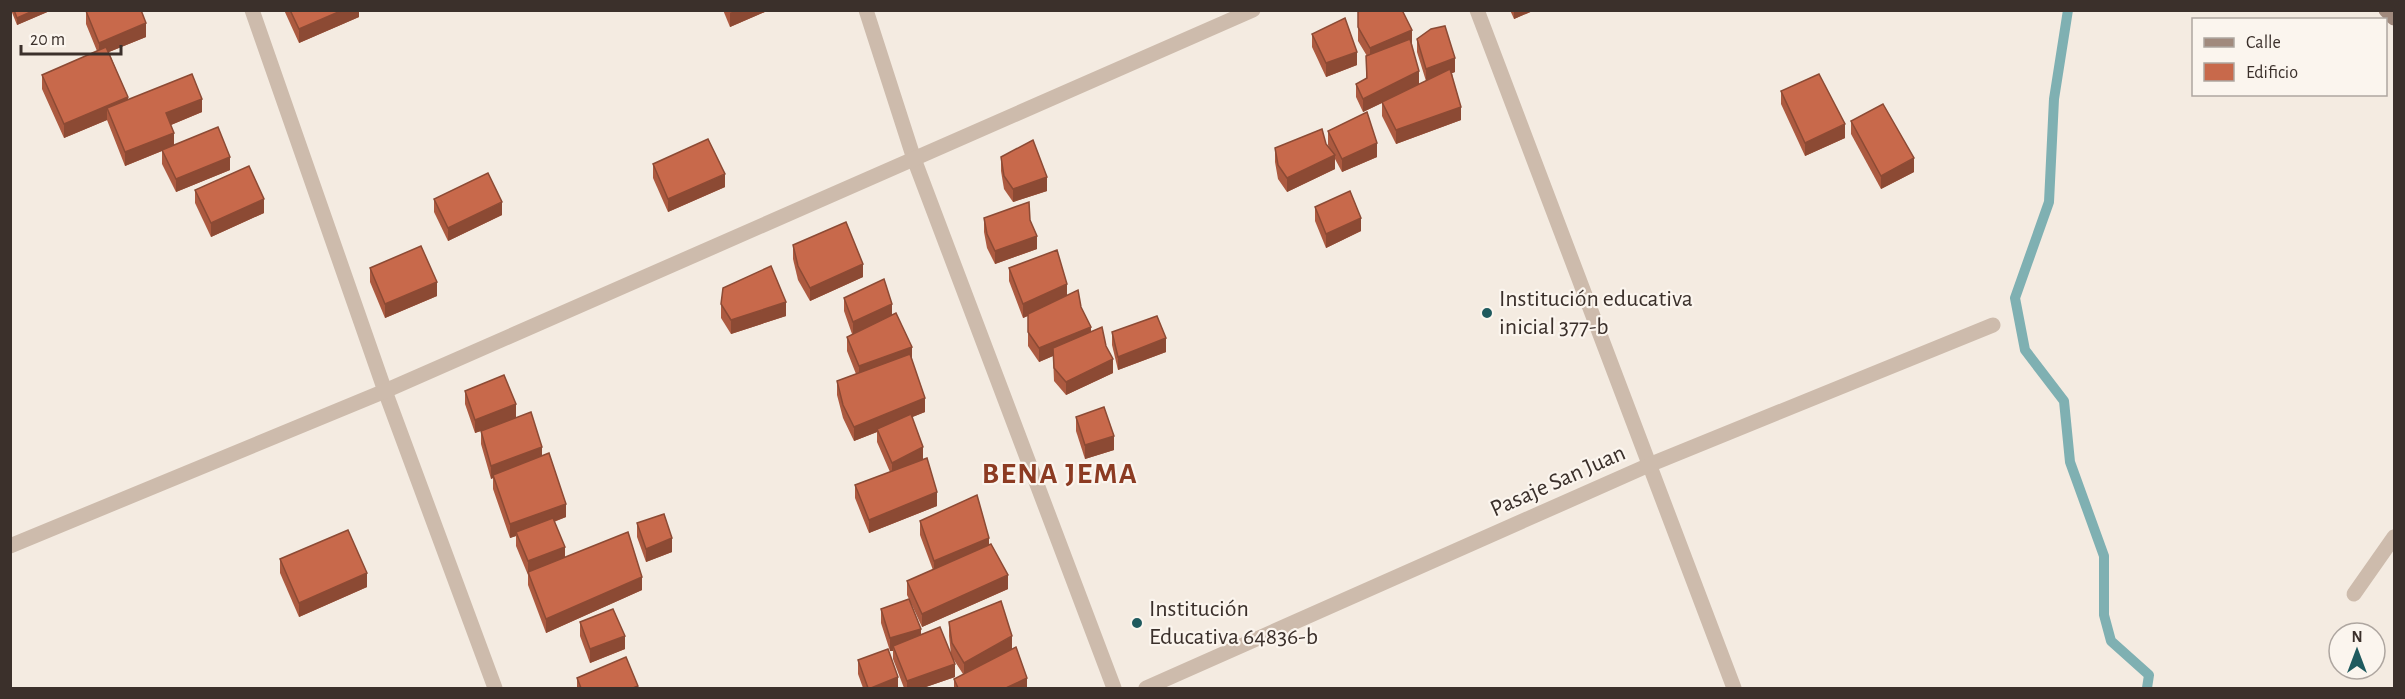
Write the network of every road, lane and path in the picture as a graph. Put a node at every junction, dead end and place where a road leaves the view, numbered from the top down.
1 (252, 10) edge
2 (866, 10) edge
3 (1252, 10) edge
4 (1477, 10) edge
5 (2386, 10) edge
6 (2394, 18) edge
7 (914, 159) junction
8 (1993, 325) dead end
9 (386, 391) junction
10 (1649, 465) junction
11 (2394, 537) edge
12 (10, 546) edge
13 (2354, 594) dead end
14 (495, 688) edge
15 (1114, 688) edge
16 (1146, 688) edge
17 (1734, 688) edge

1 - 9 street
2 - 7 street
3 - 7 street
4 - 10 street
5 - 6 street
7 - 9 street
7 - 15 street
8 - 10 street, Pasaje San Juan
9 - 12 street
9 - 14 street
10 - 16 street, Pasaje San Juan
10 - 17 street
11 - 13 street

